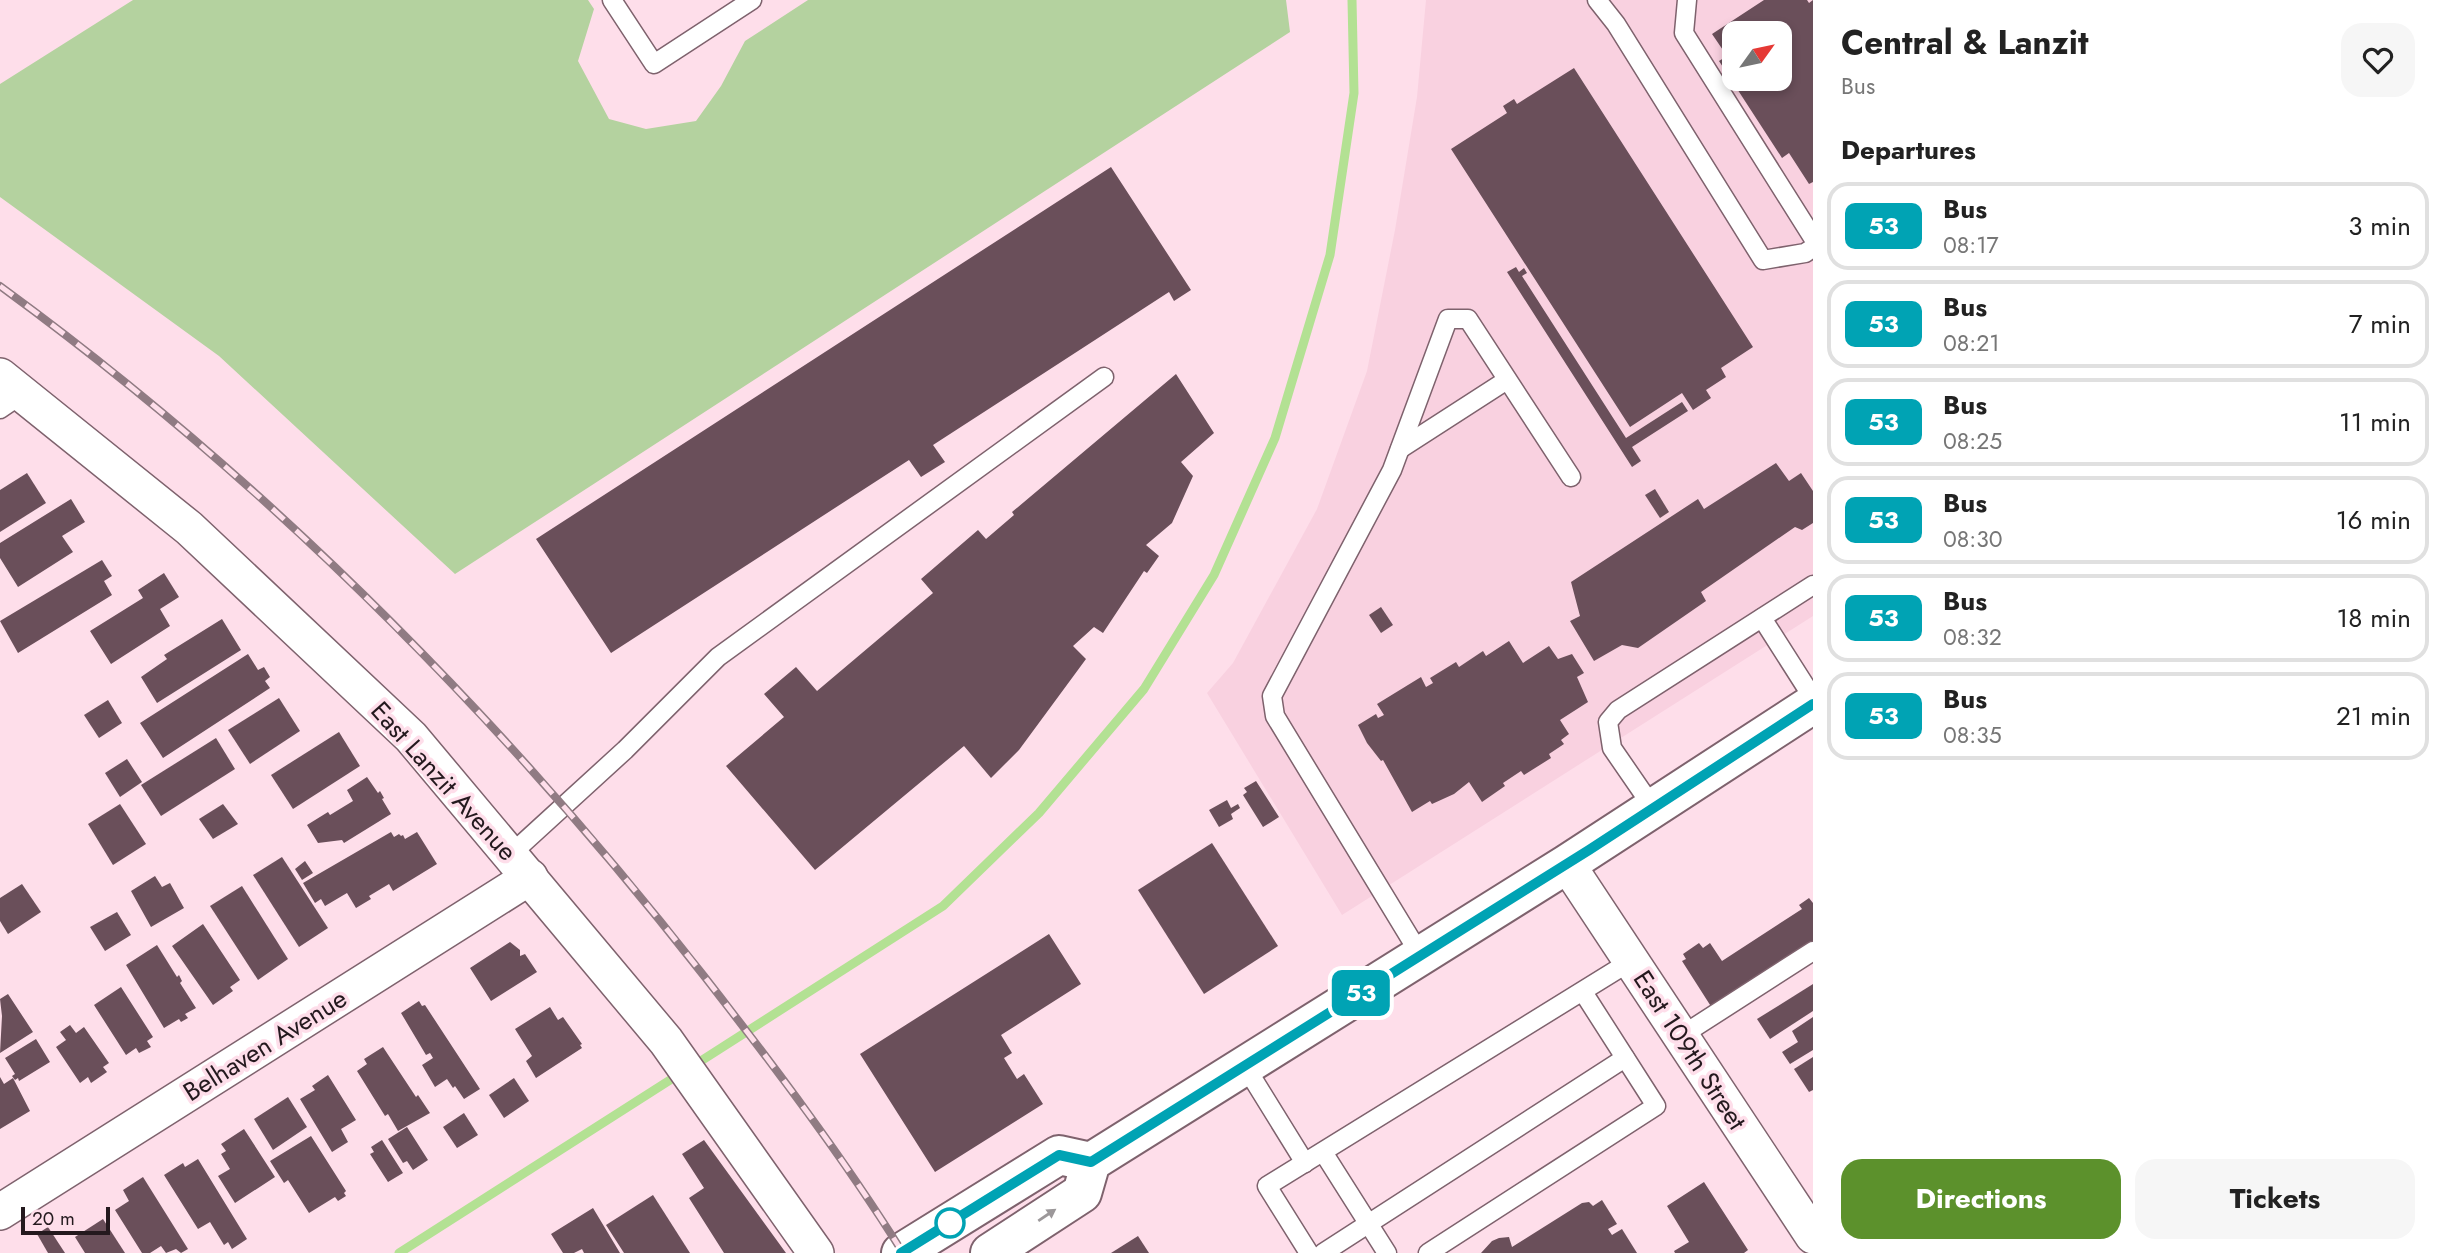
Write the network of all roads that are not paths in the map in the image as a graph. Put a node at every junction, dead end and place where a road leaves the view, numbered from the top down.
1 (612, 0) edge
2 (752, 0) edge
3 (1597, 0) edge
4 (1687, 0) edge
5 (1813, 238) edge
6 (1813, 248) edge
7 (1104, 377) dead end
8 (1507, 380) junction
9 (7, 393) edge
10 (1400, 449) junction
11 (1570, 477) dead end
12 (1813, 585) edge
13 (1762, 618) junction
14 (1813, 698) edge
15 (1813, 704) edge
16 (1654, 809) junction
17 (1567, 864) junction
18 (520, 866) junction
19 (1813, 951) edge
20 (1421, 956) junction
21 (1632, 961) junction
22 (1583, 992) junction
23 (1681, 1036) junction
24 (1625, 1058) junction
25 (1245, 1066) junction
26 (1323, 1153) junction
27 (1091, 1162) junction
28 (1305, 1163) junction
29 (0, 1212) edge
30 (1368, 1224) junction
31 (1813, 1236) edge
32 (816, 1253) edge
33 (901, 1253) edge
34 (990, 1253) edge
35 (1309, 1253) edge
36 (1323, 1253) edge
37 (1387, 1253) edge
38 (1428, 1253) edge

1 - 2 lane
3 - 6 lane
4 - 5 lane
7 - 18 lane
8 - 10 lane
8 - 10 lane
8 - 11 lane
9 - 18 street, East Lanzit Avenue
10 - 20 lane
12 - 13 lane
13 - 14 lane
13 - 16 lane
15 - 16 main road
16 - 17 main road
17 - 20 main road
17 - 21 street, East 109th Street
18 - 29 street, Belhaven Avenue
18 - 32 street, East Lanzit Avenue
19 - 23 lane
20 - 25 main road
21 - 22 lane
21 - 23 street, East 109th Street
22 - 24 lane
22 - 26 lane
23 - 31 street, East 109th Street
24 - 30 lane
24 - 38 lane
25 - 27 main road
25 - 28 lane
26 - 28 lane
26 - 30 lane
27 - 33 main road
34 -> 27 main road
28 - 35 lane
30 - 36 lane
30 - 37 lane

